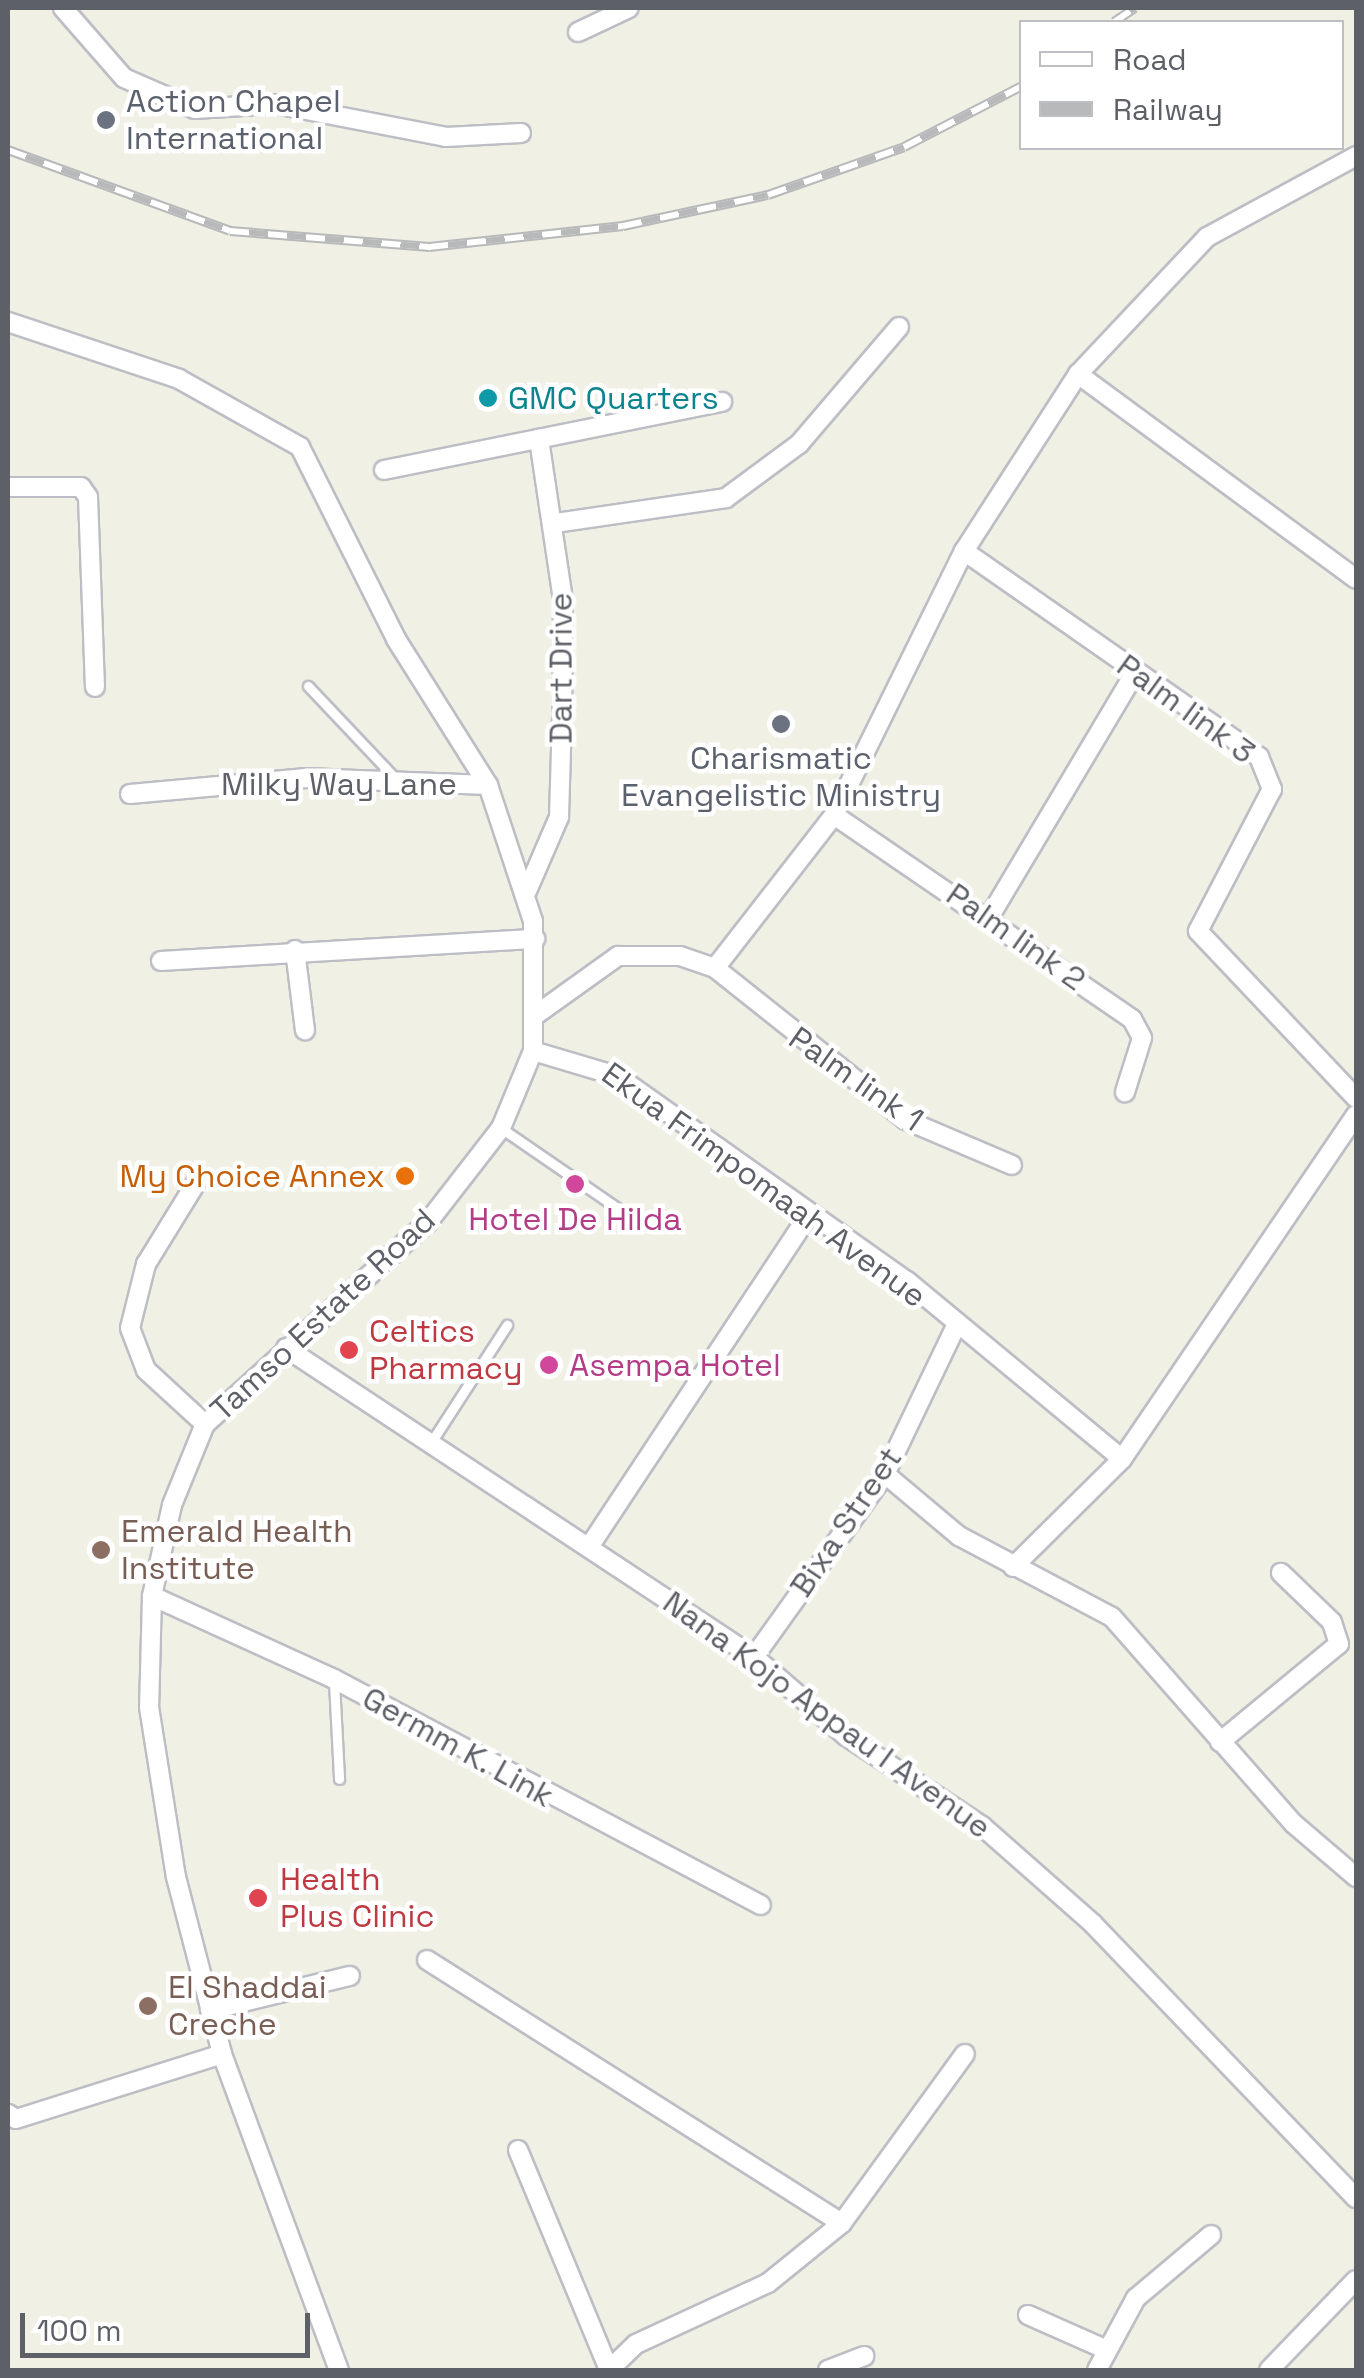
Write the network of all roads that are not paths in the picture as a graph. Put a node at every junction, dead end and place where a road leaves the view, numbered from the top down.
1 (63, 8) edge
2 (629, 8) edge
3 (578, 32) dead end
4 (522, 133) dead end
5 (1356, 156) edge
6 (8, 322) edge
7 (899, 326) dead end
8 (1078, 374) junction
9 (722, 402) dead end
10 (539, 439) junction
11 (384, 470) dead end
12 (8, 487) edge
13 (554, 523) junction
14 (964, 552) junction
15 (1356, 579) edge
16 (1136, 671) junction
17 (308, 686) dead end
18 (95, 687) dead end
19 (398, 782) junction
20 (488, 785) junction
21 (130, 794) dead end
22 (834, 815) junction
23 (527, 892) junction
24 (990, 916) junction
25 (535, 939) junction
26 (294, 950) junction
27 (161, 961) dead end
28 (714, 968) junction
29 (537, 1014) junction
30 (305, 1030) dead end
31 (533, 1051) junction
32 (1125, 1092) dead end
33 (1356, 1098) edge
34 (1356, 1115) edge
35 (501, 1128) junction
36 (1012, 1164) dead end
37 (199, 1178) dead end
38 (810, 1214) junction
39 (639, 1224) dead end
40 (507, 1325) dead end
41 (955, 1328) junction
42 (286, 1348) junction
43 (205, 1424) junction
44 (430, 1444) junction
45 (1122, 1460) junction
46 (885, 1474) junction
47 (589, 1546) junction
48 (1013, 1567) junction
49 (1281, 1574) dead end
50 (152, 1596) junction
51 (754, 1656) junction
52 (334, 1679) junction
53 (1220, 1742) junction
54 (339, 1780) dead end
55 (1356, 1877) edge
56 (762, 1905) dead end
57 (427, 1960) dead end
58 (350, 1976) dead end
59 (210, 2010) junction
60 (222, 2054) junction
61 (965, 2054) dead end
62 (12, 2117) edge
63 (518, 2150) dead end
64 (1356, 2198) edge
65 (842, 2224) junction
66 (1211, 2235) dead end
67 (1356, 2280) edge
68 (1028, 2315) dead end
69 (1105, 2349) junction
70 (864, 2356) dead end
71 (339, 2370) edge
72 (609, 2370) edge
73 (828, 2370) edge
74 (1097, 2370) edge
75 (1269, 2370) edge

1 - 4 street
2 - 3 street
5 - 8 street
6 - 20 street, Tamso Estate Road
7 - 13 street
8 - 14 street
8 - 15 street
9 - 10 street
10 - 11 street
10 - 13 street, Dart Drive
12 - 18 street
13 - 23 street, Dart Drive
14 - 16 street, Palm link 3
14 - 22 street
16 - 24 street
16 - 33 street, Palm link 3
17 - 19 lane
19 - 20 street, Milky Way Lane
19 - 21 street, Milky Way Lane
20 - 23 street, Tamso Estate Road
22 - 24 street, Palm link 2
22 - 28 street
23 - 25 street, Tamso Estate Road
24 - 32 street, Palm link 2
25 - 26 street
25 - 29 street, Tamso Estate Road
26 - 27 street
26 - 30 street
28 - 29 street
28 - 36 street, Palm link 1
29 - 31 street, Tamso Estate Road
31 - 35 street, Tamso Estate Road
31 - 38 street, Ekua Frimpomaah Avenue
34 - 45 street
35 - 39 lane
35 - 42 street, Tamso Estate Road
37 - 43 street
38 - 41 street, Ekua Frimpomaah Avenue
38 - 47 street
40 - 44 lane
41 - 45 street, Ekua Frimpomaah Avenue
41 - 46 street, Bixa Street
42 - 43 street, Tamso Estate Road
42 - 44 street, Nana Kojo Appau I Avenue
43 - 50 street, Tamso Estate Road
44 - 47 street, Nana Kojo Appau I Avenue
45 - 48 street
46 - 48 street
46 - 51 street, Bixa Street
47 - 51 street, Nana Kojo Appau I Avenue
48 - 53 street
49 - 53 street
50 - 52 street, Germm K. Link
50 - 59 street, Tamso Estate Road
51 - 64 street, Nana Kojo Appau I Avenue
52 - 54 lane
52 - 56 street, Germm K. Link
53 - 55 street
57 - 65 street
58 - 59 street
59 - 60 street, Tamso Estate Road
60 - 62 street
60 - 71 street, Tamso Estate Road
61 - 65 street
63 - 72 street
65 - 72 street
66 - 69 street
67 - 75 street
68 - 69 street
69 - 74 street
70 - 73 street

